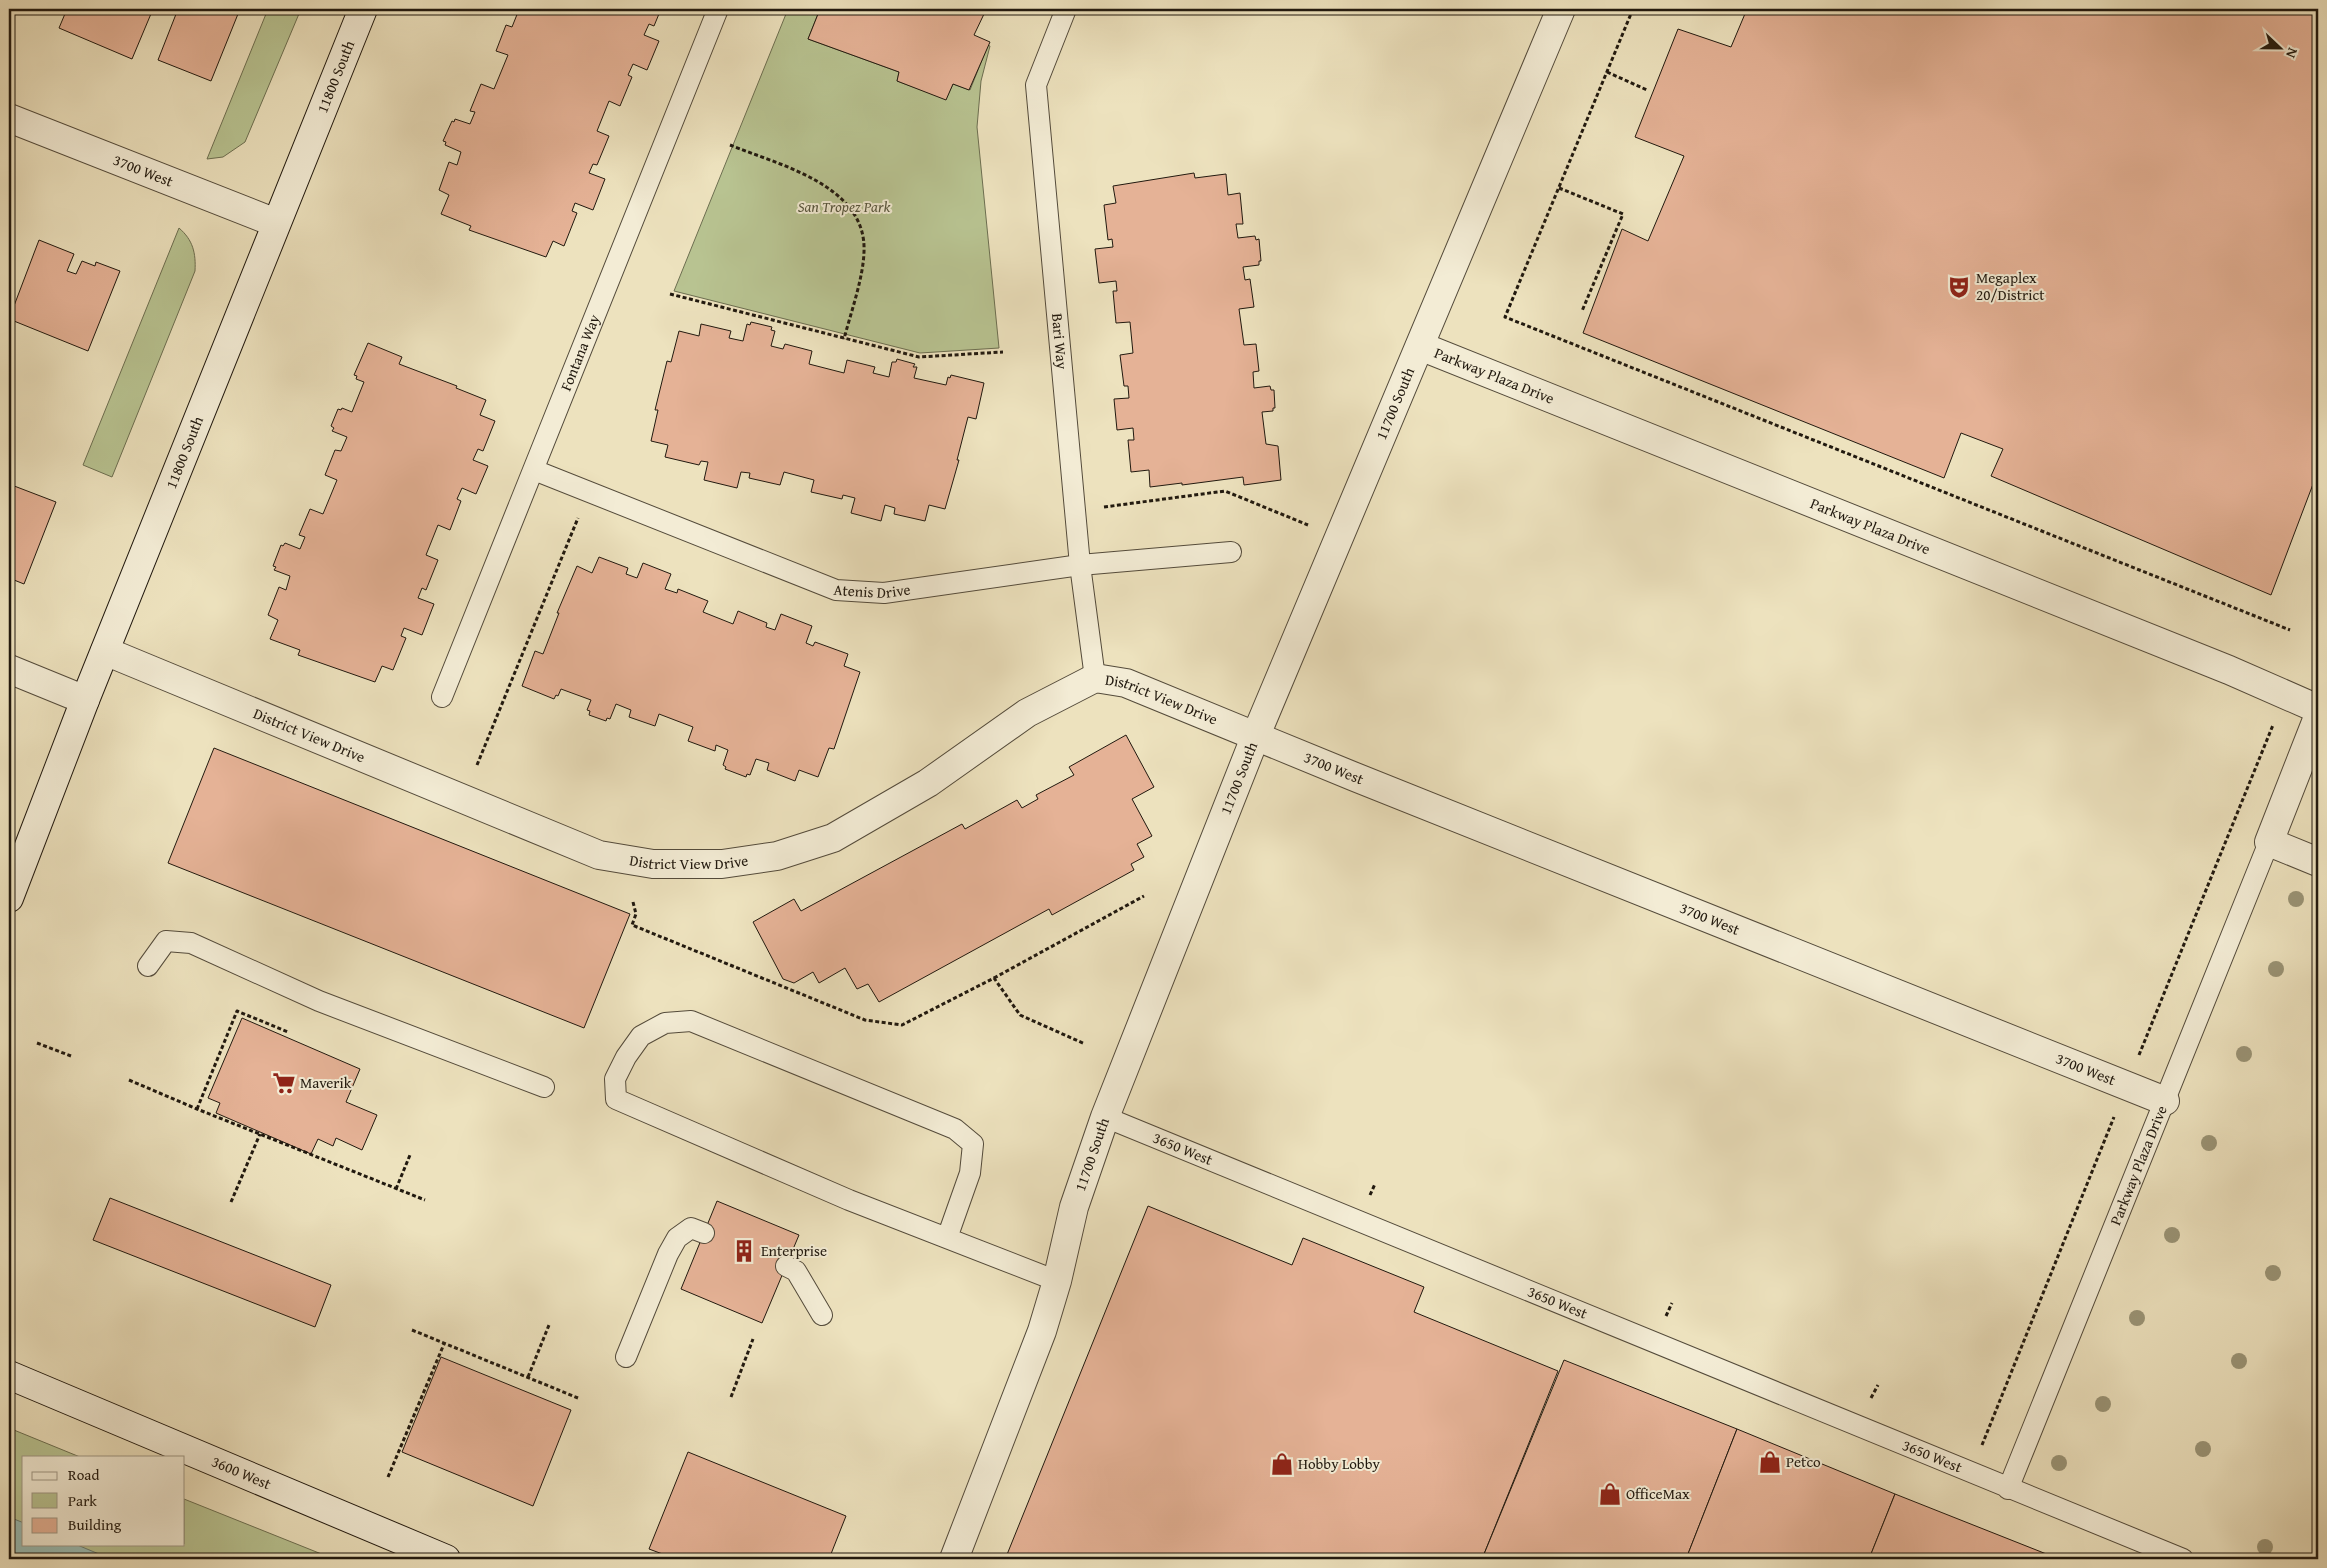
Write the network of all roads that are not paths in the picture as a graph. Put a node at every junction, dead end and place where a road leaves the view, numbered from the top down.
1 (363, 9) edge
2 (718, 9) edge
3 (1066, 9) edge
4 (1561, 9) edge
5 (9, 118) edge
6 (276, 223) junction
7 (1420, 346) junction
8 (534, 470) junction
9 (1231, 552) dead end
10 (1080, 565) junction
11 (105, 651) junction
12 (9, 669) edge
13 (1096, 678) junction
14 (442, 697) dead end
15 (85, 700) junction
16 (2318, 708) edge
17 (2318, 718) edge
18 (1256, 734) junction
19 (2269, 842) junction
20 (2318, 862) edge
21 (9, 898) edge
22 (148, 966) dead end
23 (544, 1087) dead end
24 (2166, 1100) junction
25 (1105, 1117) junction
26 (704, 1233) dead end
27 (947, 1238) junction
28 (786, 1266) dead end
29 (1057, 1281) junction
30 (822, 1316) dead end
31 (626, 1356) dead end
32 (9, 1374) edge
33 (2008, 1489) junction
34 (446, 1559) edge
35 (954, 1559) edge
36 (2183, 1559) edge

1 - 6 street, 11800 South
2 - 8 lane, Fontana Way
3 - 10 lane, Bari Way
4 - 7 street, 11700 South
5 - 6 street, 3700 West
6 - 11 street, 11800 South
7 - 16 street, Parkway Plaza Drive
7 - 18 street, 11700 South
8 - 10 lane, Atenis Drive
8 - 14 lane, Fontana Way
9 - 10 lane, Atenis Drive
10 - 13 lane, Bari Way
11 - 13 street, District View Drive
11 - 15 street, 11800 South
12 - 15 street
13 - 18 street, District View Drive
15 - 21 street, 11800 South
17 - 19 street, Parkway Plaza Drive
18 - 24 street, 3700 West
18 - 25 street, 11700 South
19 - 20 street
19 - 24 lane, Parkway Plaza Drive
22 - 23 lane
24 - 33 lane, Parkway Plaza Drive
25 - 29 street, 11700 South
25 - 33 lane, 3650 West
26 - 31 lane
27 - 27 lane
27 - 29 lane
28 - 30 lane
29 - 35 street, 11700 South
32 - 34 street, 3600 West
33 - 36 lane, 3650 West

